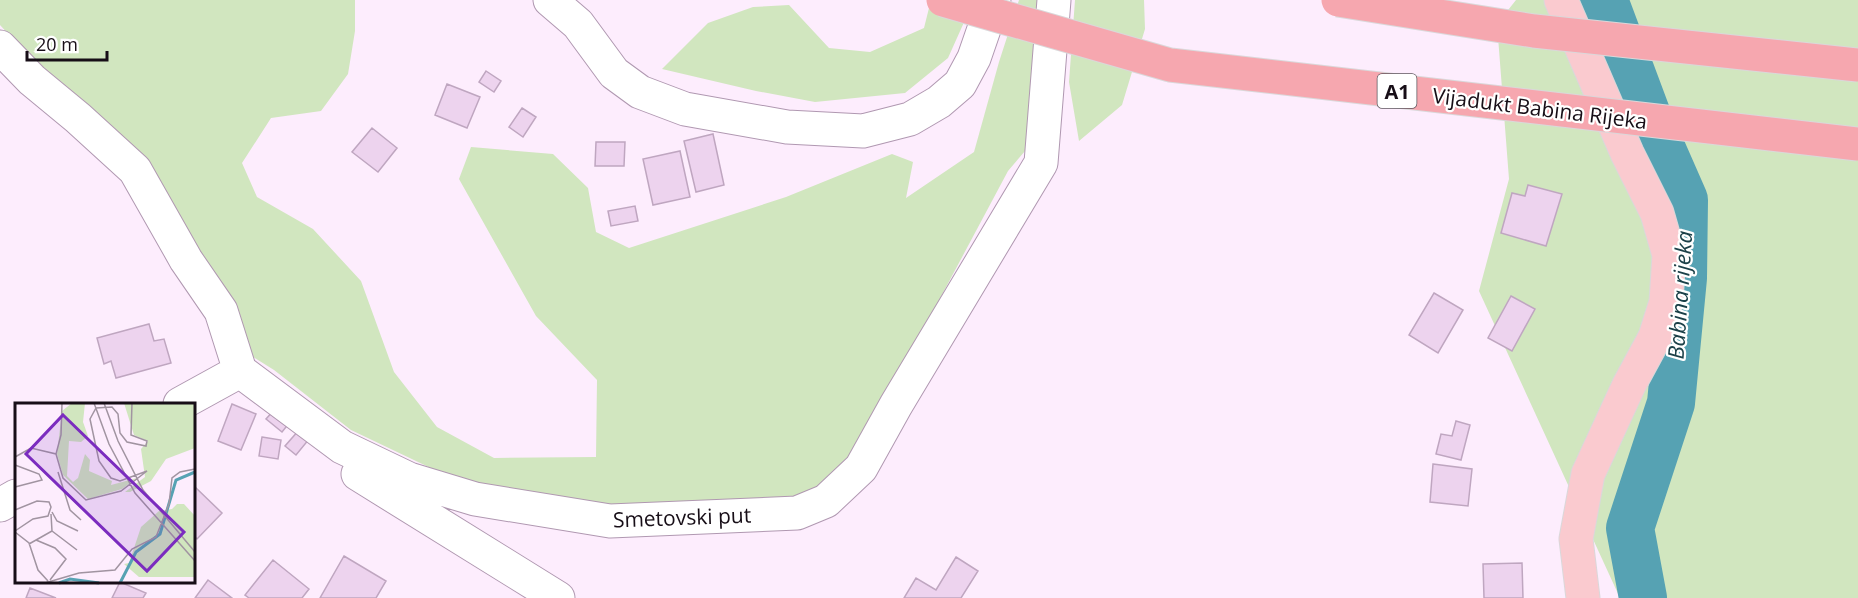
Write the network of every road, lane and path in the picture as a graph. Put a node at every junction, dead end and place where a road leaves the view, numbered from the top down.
1 (550, 0) edge
2 (943, 0) edge
3 (994, 0) edge
4 (1054, 0) edge
5 (1338, 0) edge
6 (1561, 0) edge
7 (0, 48) edge
8 (1858, 65) edge
9 (1858, 144) edge
10 (240, 370) junction
11 (183, 403) edge
12 (342, 447) junction
13 (15, 497) edge
14 (0, 505) edge
15 (558, 598) edge
16 (1583, 598) edge

1 - 3 street
2 - 9 highway, Vijadukt Babina Rijeka / A1, bridge
4 - 12 street, Smetovski put
5 - 8 highway, bridge
6 - 16 main road
7 - 10 street
10 - 11 street
10 - 12 street, Smetovski put
12 - 15 street
13 - 14 street

